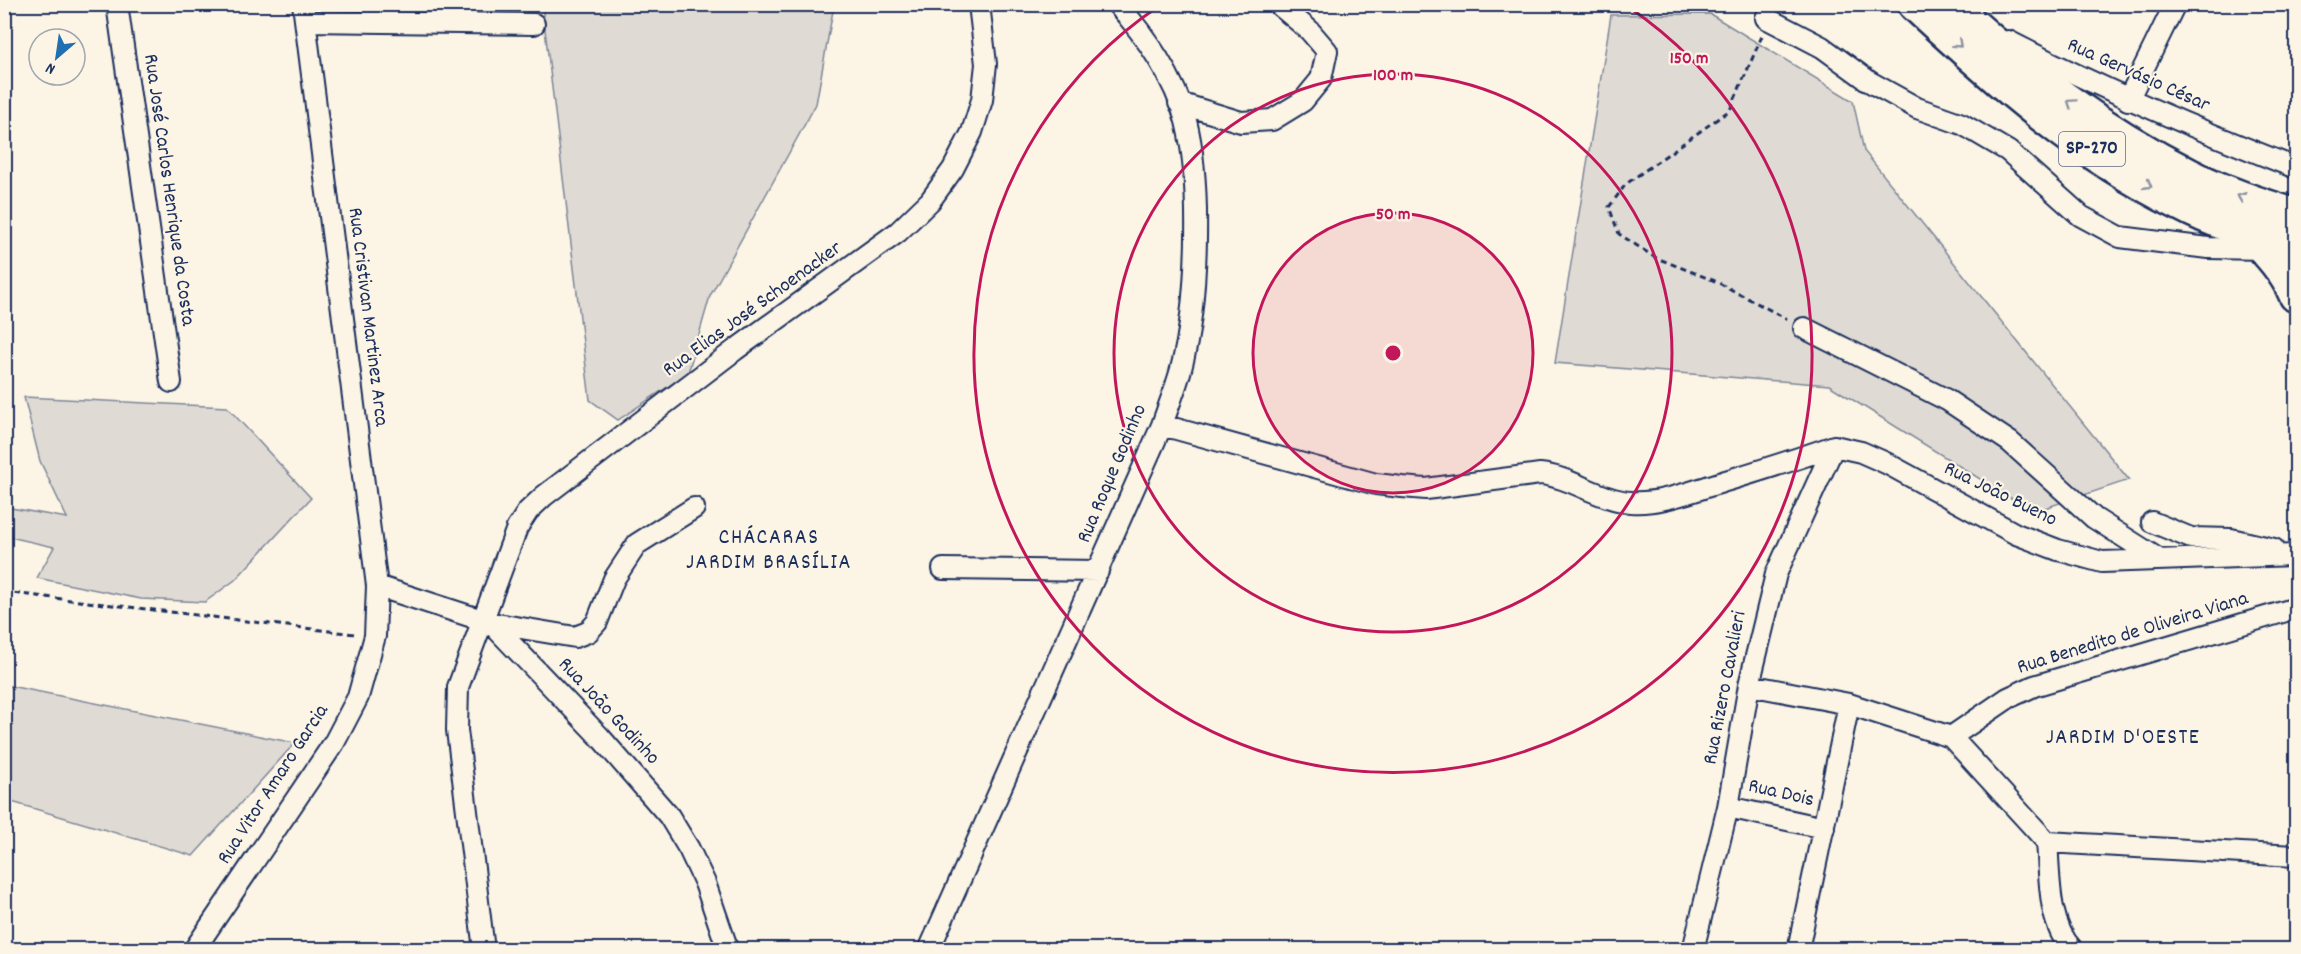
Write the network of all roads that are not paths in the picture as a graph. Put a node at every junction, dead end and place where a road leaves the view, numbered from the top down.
1 (117, 4) edge
2 (979, 4) edge
3 (1117, 4) edge
4 (1278, 4) edge
5 (1915, 4) edge
6 (2175, 4) edge
7 (1957, 11) edge
8 (304, 13) edge
9 (1766, 18) road end
10 (534, 24) dead end
11 (2128, 100) junction
12 (1179, 103) junction
13 (2296, 168) edge
14 (2296, 216) edge
15 (2270, 243) edge
16 (2296, 295) edge
17 (1804, 328) road end
18 (171, 382) dead end
19 (1162, 425) junction
20 (1834, 446) junction
21 (694, 508) dead end
22 (2152, 522) dead end
23 (2296, 555) edge
24 (2160, 560) junction
25 (943, 569) dead end
26 (1098, 571) junction
27 (377, 586) junction
28 (2296, 608) edge
29 (486, 621) junction
30 (375, 636) joint
31 (1749, 685) junction
32 (1849, 704) junction
33 (1951, 737) junction
34 (1728, 807) junction
35 (1824, 828) junction
36 (2047, 842) junction
37 (2296, 856) edge
38 (194, 950) edge
39 (484, 950) edge
40 (728, 950) edge
41 (928, 950) edge
42 (1693, 950) edge
43 (1798, 950) edge
44 (2073, 950) edge

1 - 18 street, Rua José Carlos Henrique da Costa
2 - 29 street, Rua Elias José Schoenacker
3 - 12 street, Rua Roque Godinho
4 - 12 street
5 -> 15 highway, SP-270
6 - 11 street
7 - 11 street, Rua Gervásio César
14 -> 7 highway, SP-270
8 - 10 street
8 - 27 street, Rua Cristivan Martinez Arca
9 - 15 street
11 - 13 street, Rua Gervásio César
12 - 19 street, Rua Roque Godinho
15 - 16 highway
17 - 24 street
19 - 20 street
19 - 26 street, Rua Roque Godinho
20 - 24 street, Rua João Bueno
20 - 31 street, Rua Rizero Cavalieri
21 - 29 street
22 - 23 street
23 - 24 street, Rua João Bueno
25 - 26 street
26 - 41 street, Rua Roque Godinho
27 - 29 street, Rua João Godinho
27 - 30 street, Rua Cristivan Martinez Arca
28 - 33 street, Rua Benedito de Oliveira Viana
29 - 39 street, Rua Elias José Schoenacker
29 - 40 street, Rua João Godinho
30 - 38 street, Rua Vitor Amaro Garcia
31 - 32 street
31 - 34 street, Rua Rizero Cavalieri
32 - 33 street
32 - 35 street
33 - 36 street
34 - 35 street, Rua Dois
34 - 42 street, Rua Rizero Cavalieri
35 - 43 street
36 - 37 street
36 - 44 street

